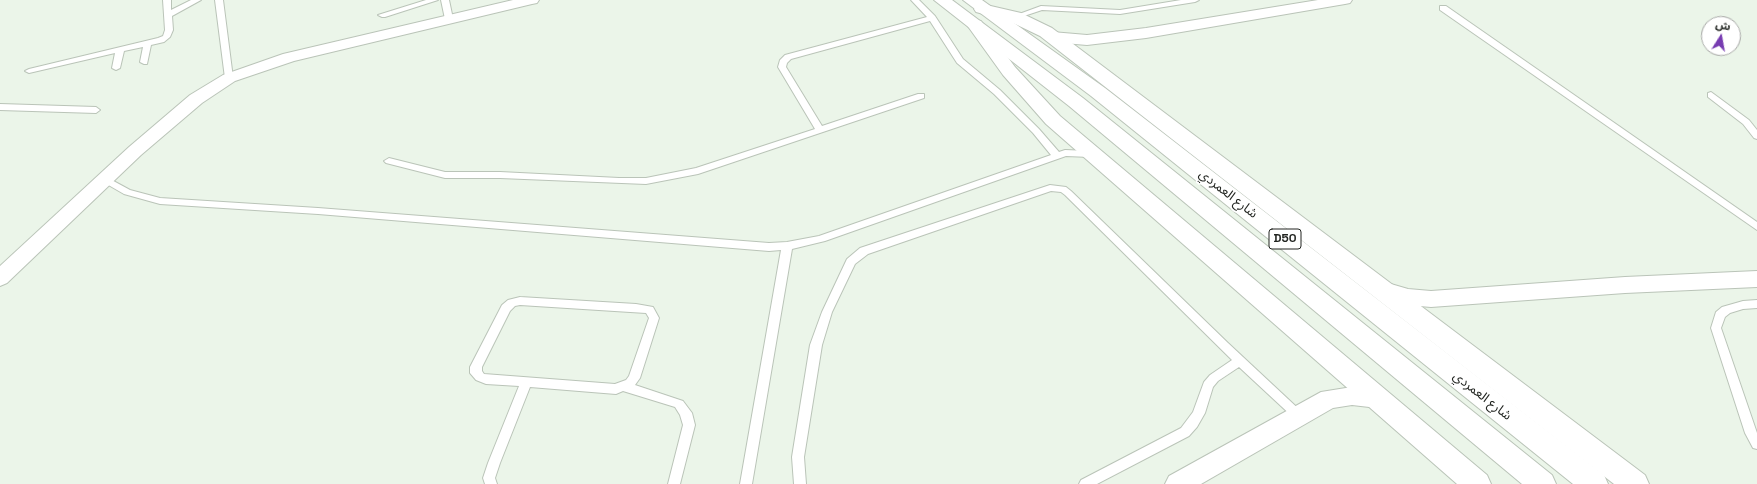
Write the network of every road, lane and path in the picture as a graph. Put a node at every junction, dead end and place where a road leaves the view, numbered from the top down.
1 (167, 0) edge
2 (197, 0) edge
3 (219, 0) edge
4 (435, 0) edge
5 (445, 0) edge
6 (532, 0) edge
7 (915, 0) edge
8 (1036, 0) edge
9 (1195, 0) edge
10 (1346, 0) edge
11 (1040, 8) junction
12 (1443, 8) dead end
13 (937, 9) edge
14 (976, 11) edge
15 (382, 15) dead end
16 (167, 16) junction
17 (1015, 16) junction
18 (449, 19) junction
19 (147, 44) junction
20 (1081, 47) junction
21 (120, 50) junction
22 (144, 62) dead end
23 (116, 68) dead end
24 (29, 71) dead end
25 (229, 78) junction
26 (1711, 95) dead end
27 (921, 96) dead end
28 (0, 107) edge
29 (96, 110) dead end
30 (820, 130) junction
31 (1066, 132) junction
32 (1757, 136) edge
33 (1056, 155) junction
34 (1094, 155) junction
35 (389, 161) dead end
36 (103, 179) junction
37 (1757, 227) edge
38 (787, 246) junction
39 (0, 278) edge
40 (1757, 279) edge
41 (1384, 290) junction
42 (1442, 299) junction
43 (1757, 304) edge
44 (1442, 336) junction
45 (1240, 361) junction
46 (1335, 362) junction
47 (526, 382) junction
48 (624, 387) junction
49 (1378, 398) junction
50 (1329, 399) junction
51 (1299, 416) junction
52 (1757, 444) edge
53 (491, 484) edge
54 (674, 484) edge
55 (746, 484) edge
56 (800, 484) edge
57 (1085, 484) edge
58 (1178, 484) edge
59 (1477, 484) edge
60 (1542, 484) edge
61 (1594, 484) edge
62 (1635, 484) edge

1 - 16 lane
2 - 16 lane
3 - 25 lane
4 - 5 lane
4 - 15 lane
5 - 18 lane
6 - 18 street
7 - 13 lane
8 - 11 lane
9 - 11 lane
10 - 20 street
11 - 17 lane
12 - 37 lane
13 - 14 main road, شارع العمردي / D50
13 - 30 lane
13 - 33 lane
14 - 17 main road
14 - 31 main road
14 - 60 main road, شارع العمردي / D50
14 - 61 main road, شارع العمردي / D50
16 - 19 lane
17 - 20 main road
18 - 25 street
19 - 21 lane
19 - 22 lane
20 - 41 main road
21 - 23 lane
21 - 24 lane
25 - 36 street
26 - 32 lane
27 - 30 lane
28 - 29 lane
30 - 35 lane
31 - 33 lane
31 - 34 main road
33 - 34 lane
33 - 38 lane
34 - 46 main road
36 - 38 lane
36 - 39 street
38 - 55 lane
40 - 42 street
41 - 42 street
41 - 44 main road
42 - 44 street
43 - 52 lane
44 - 62 main road
45 - 51 lane
45 - 56 lane
45 - 57 lane
46 - 49 main road
46 - 50 street
47 - 48 lane
47 - 48 lane
47 - 53 lane
48 - 54 lane
49 - 50 street
49 - 59 main road
50 - 51 street
51 - 58 street

